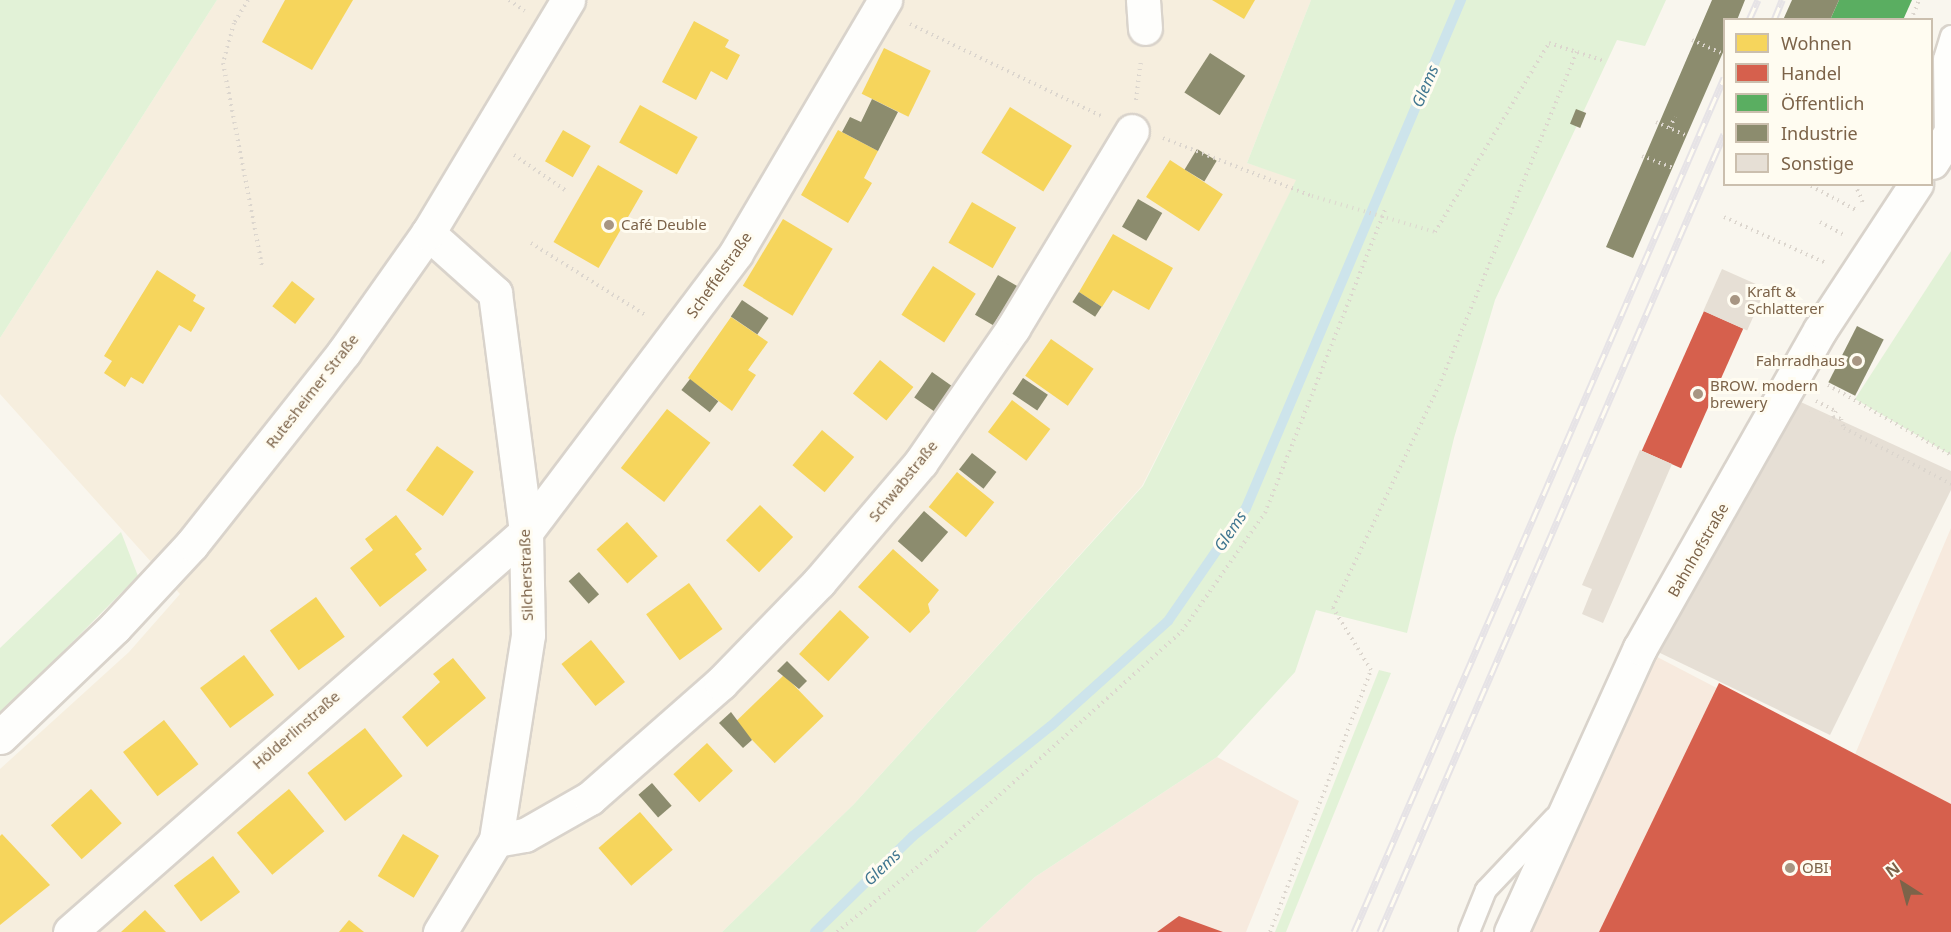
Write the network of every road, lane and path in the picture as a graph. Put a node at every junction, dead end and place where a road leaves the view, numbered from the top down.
1 (248, 0) edge
2 (568, 0) edge
3 (1919, 0) edge
4 (882, 5) edge
5 (1144, 14) edge
6 (1912, 18) edge
7 (1951, 36) edge
8 (1692, 40) dead end
9 (1577, 51) junction
10 (1723, 54) edge
11 (1604, 61) dead end
12 (1676, 117) dead end
13 (1656, 122) dead end
14 (1670, 128) junction
15 (1132, 131) junction
16 (486, 136) junction
17 (1688, 136) dead end
18 (1943, 146) edge
19 (1642, 156) dead end
20 (1674, 168) dead end
21 (1811, 186) dead end
22 (1856, 186) edge
23 (1915, 186) edge
24 (565, 190) dead end
25 (1386, 208) dead end
26 (1724, 217) dead end
27 (428, 233) junction
28 (531, 243) dead end
29 (262, 266) dead end
30 (1835, 267) dead end
31 (678, 335) junction
32 (1817, 379) dead end
33 (1831, 422) dead end
34 (1951, 455) edge
35 (1951, 484) edge
36 (526, 532) junction
37 (0, 737) edge
38 (1567, 805) junction
39 (496, 840) junction
40 (70, 932) edge
41 (440, 932) edge
42 (837, 932) edge
43 (1270, 932) edge
44 (1469, 932) edge
45 (1511, 932) edge

1 - 29 path
2 - 16 street, Rutesheimer Straße
3 - 6 path
4 - 15 path
4 - 31 street, Scheffelstraße
5 - 15 path
7 - 18 lane
8 - 10 path
9 - 11 path
9 - 15 path, bridge
9 - 43 path
12 - 14 path
13 - 14 path
14 - 17 path
15 - 39 street, Schwabstraße
16 - 24 path
16 - 27 street, Rutesheimer Straße
19 - 20 path
21 - 22 path
23 - 38 street, Bahnhofstraße
25 - 42 path
26 - 30 path
27 - 36 street, Silcherstraße
27 - 37 street, Rutesheimer Straße
28 - 31 path
31 - 36 street, Scheffelstraße
32 - 34 path
33 - 35 path
36 - 39 street, Silcherstraße
36 - 40 street, Hölderlinstraße
38 - 44 lane
38 - 45 street, Bahnhofstraße
39 - 41 street, Silcherstraße

